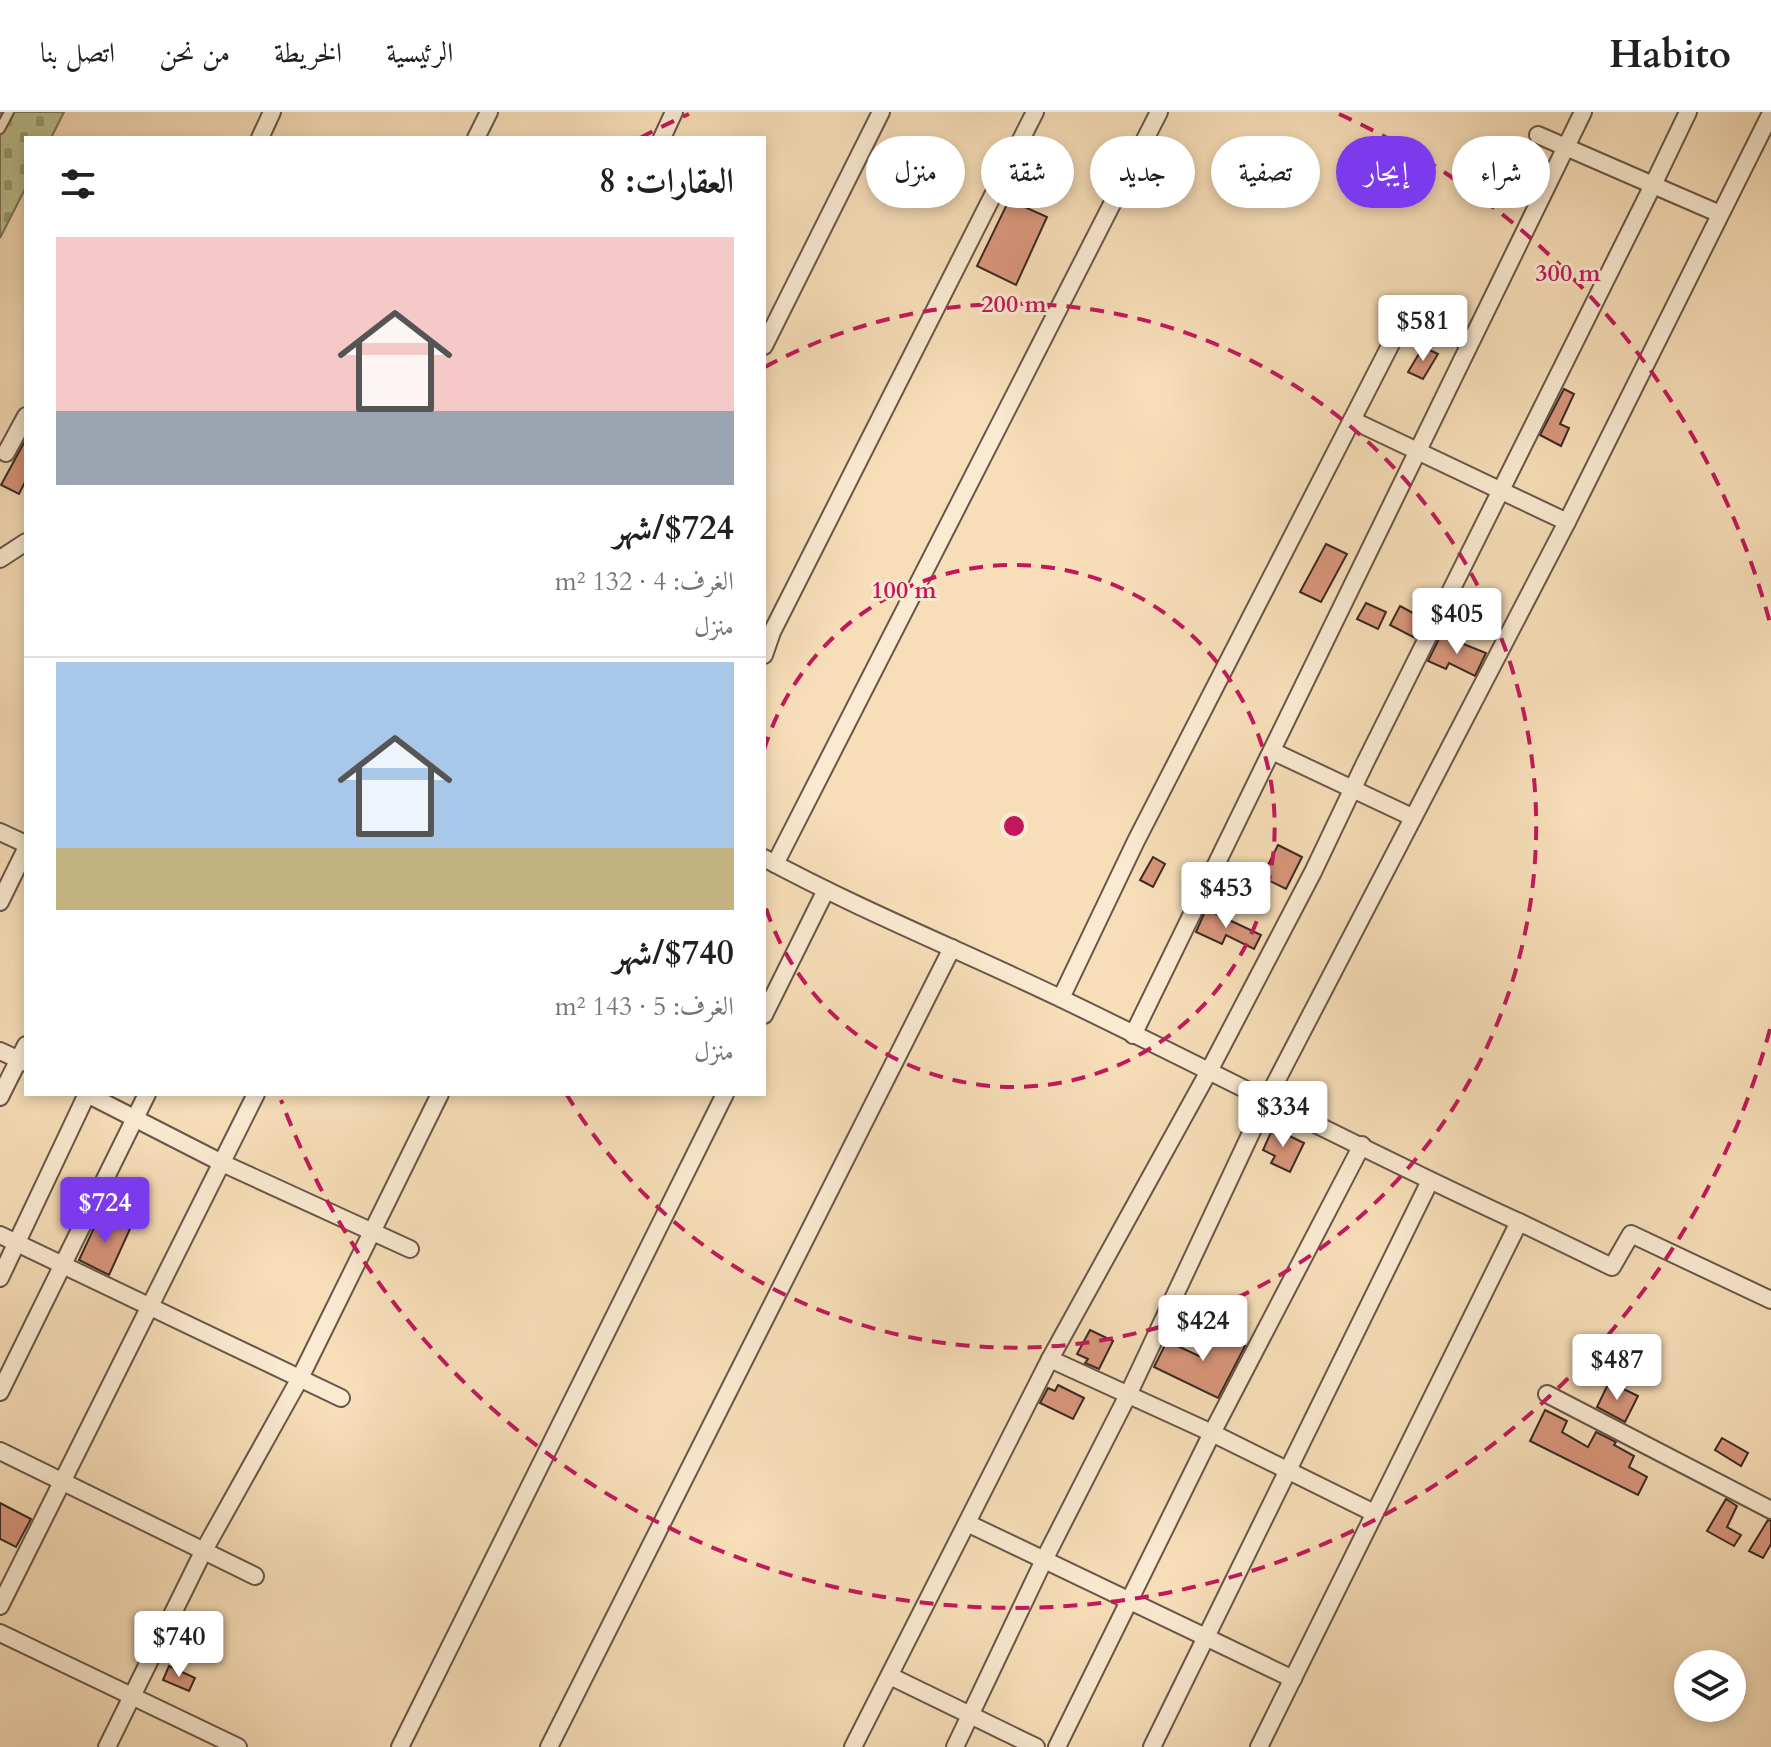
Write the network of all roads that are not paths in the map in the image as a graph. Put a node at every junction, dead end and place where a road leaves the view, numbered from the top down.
1 (9, 112) edge
2 (272, 112) edge
3 (489, 112) edge
4 (674, 112) edge
5 (881, 112) edge
6 (1035, 112) edge
7 (1159, 112) edge
8 (1583, 112) edge
9 (1688, 112) edge
10 (1771, 113) edge
11 (0, 129) edge
12 (1538, 135) dead end
13 (261, 136) edge
14 (477, 136) edge
15 (663, 136) edge
16 (1565, 149) junction
17 (1653, 185) junction
18 (1720, 214) junction
19 (1395, 336) dead end
20 (766, 342) edge
21 (24, 420) edge
22 (1352, 420) junction
23 (1418, 450) junction
24 (6, 453) dead end
25 (1502, 491) junction
26 (1567, 522) junction
27 (24, 543) edge
28 (0, 559) edge
29 (766, 649) edge
30 (1272, 751) junction
31 (1353, 789) junction
32 (1412, 817) junction
33 (0, 832) edge
34 (24, 845) edge
35 (24, 850) edge
36 (769, 861) edge
37 (826, 890) junction
38 (0, 902) edge
39 (952, 948) junction
40 (1061, 998) junction
41 (766, 1011) edge
42 (1133, 1035) junction
43 (0, 1051) edge
44 (24, 1055) edge
45 (1209, 1071) junction
46 (86, 1096) edge
47 (91, 1096) edge
48 (146, 1096) edge
49 (255, 1096) edge
50 (439, 1096) edge
51 (724, 1096) edge
52 (0, 1097) edge
53 (1267, 1099) junction
54 (135, 1118) junction
55 (1362, 1145) junction
56 (222, 1163) junction
57 (1430, 1181) junction
58 (1519, 1222) junction
59 (372, 1232) junction
60 (0, 1235) edge
61 (18, 1243) junction
62 (410, 1249) dead end
63 (63, 1264) junction
64 (0, 1278) edge
65 (1771, 1300) edge
66 (149, 1308) junction
67 (1050, 1359) junction
68 (299, 1380) junction
69 (0, 1392) edge
70 (1547, 1394) dead end
71 (1128, 1395) junction
72 (341, 1398) dead end
73 (1212, 1433) junction
74 (0, 1451) edge
75 (1287, 1470) junction
76 (63, 1480) junction
77 (1771, 1510) edge
78 (1374, 1513) junction
79 (967, 1523) junction
80 (203, 1552) junction
81 (1044, 1560) junction
82 (255, 1576) dead end
83 (1130, 1601) junction
84 (0, 1606) edge
85 (0, 1633) edge
86 (1206, 1637) junction
87 (890, 1676) junction
88 (1293, 1679) junction
89 (132, 1696) junction
90 (970, 1716) junction
91 (107, 1747) edge
92 (238, 1747) edge
93 (400, 1747) edge
94 (549, 1747) edge
95 (853, 1747) edge
96 (955, 1747) edge
97 (1036, 1747) edge
98 (1057, 1747) edge
99 (1152, 1747) edge
100 (1259, 1747) edge

1 - 11 lane
2 - 13 street
3 - 14 street
4 - 15 street
5 - 20 street
6 - 29 street
7 - 36 street
8 - 16 street
9 - 17 street
10 - 18 street
12 - 16 street
16 - 17 street
16 - 23 street
17 - 18 street
17 - 25 street
18 - 26 street
19 - 22 street
21 - 24 street
22 - 23 street
22 - 40 street
23 - 25 street
23 - 30 street
25 - 26 street
25 - 31 street
26 - 32 street
27 - 28 street
30 - 31 street
30 - 42 street
31 - 32 street
31 - 45 street
32 - 53 street
33 - 34 street
35 - 38 street
36 - 37 street
37 - 39 street
37 - 41 street
39 - 40 street
39 - 94 street
40 - 42 street
42 - 45 street
43 - 44 street
44 - 52 street
45 - 53 street
45 - 67 street
46 - 61 street
47 - 54 street
48 - 54 street
49 - 56 street
50 - 59 street
51 - 93 street
53 - 55 street
53 - 71 street
54 - 56 street
54 - 63 street
55 - 57 street
55 - 73 street
56 - 59 street
56 - 66 street
57 - 58 street
57 - 75 street
58 - 65 street
58 - 78 street
59 - 62 street
59 - 68 street
60 - 61 street
61 - 63 street
61 - 64 street
63 - 66 street
63 - 69 street
66 - 68 street
66 - 76 street
67 - 71 street
67 - 79 street
68 - 72 street
68 - 80 street
70 - 77 street
71 - 73 street
71 - 81 street
73 - 75 street
73 - 83 street
74 - 76 street
75 - 78 street
75 - 86 street
76 - 80 street
76 - 84 street
78 - 88 street
79 - 81 street
79 - 87 street
80 - 82 street
80 - 89 street
81 - 83 street
81 - 90 street
83 - 86 street
83 - 98 street
85 - 89 street
86 - 88 street
86 - 99 street
87 - 90 street
87 - 95 street
88 - 100 street
89 - 91 street
89 - 92 street
90 - 96 street
90 - 97 street

